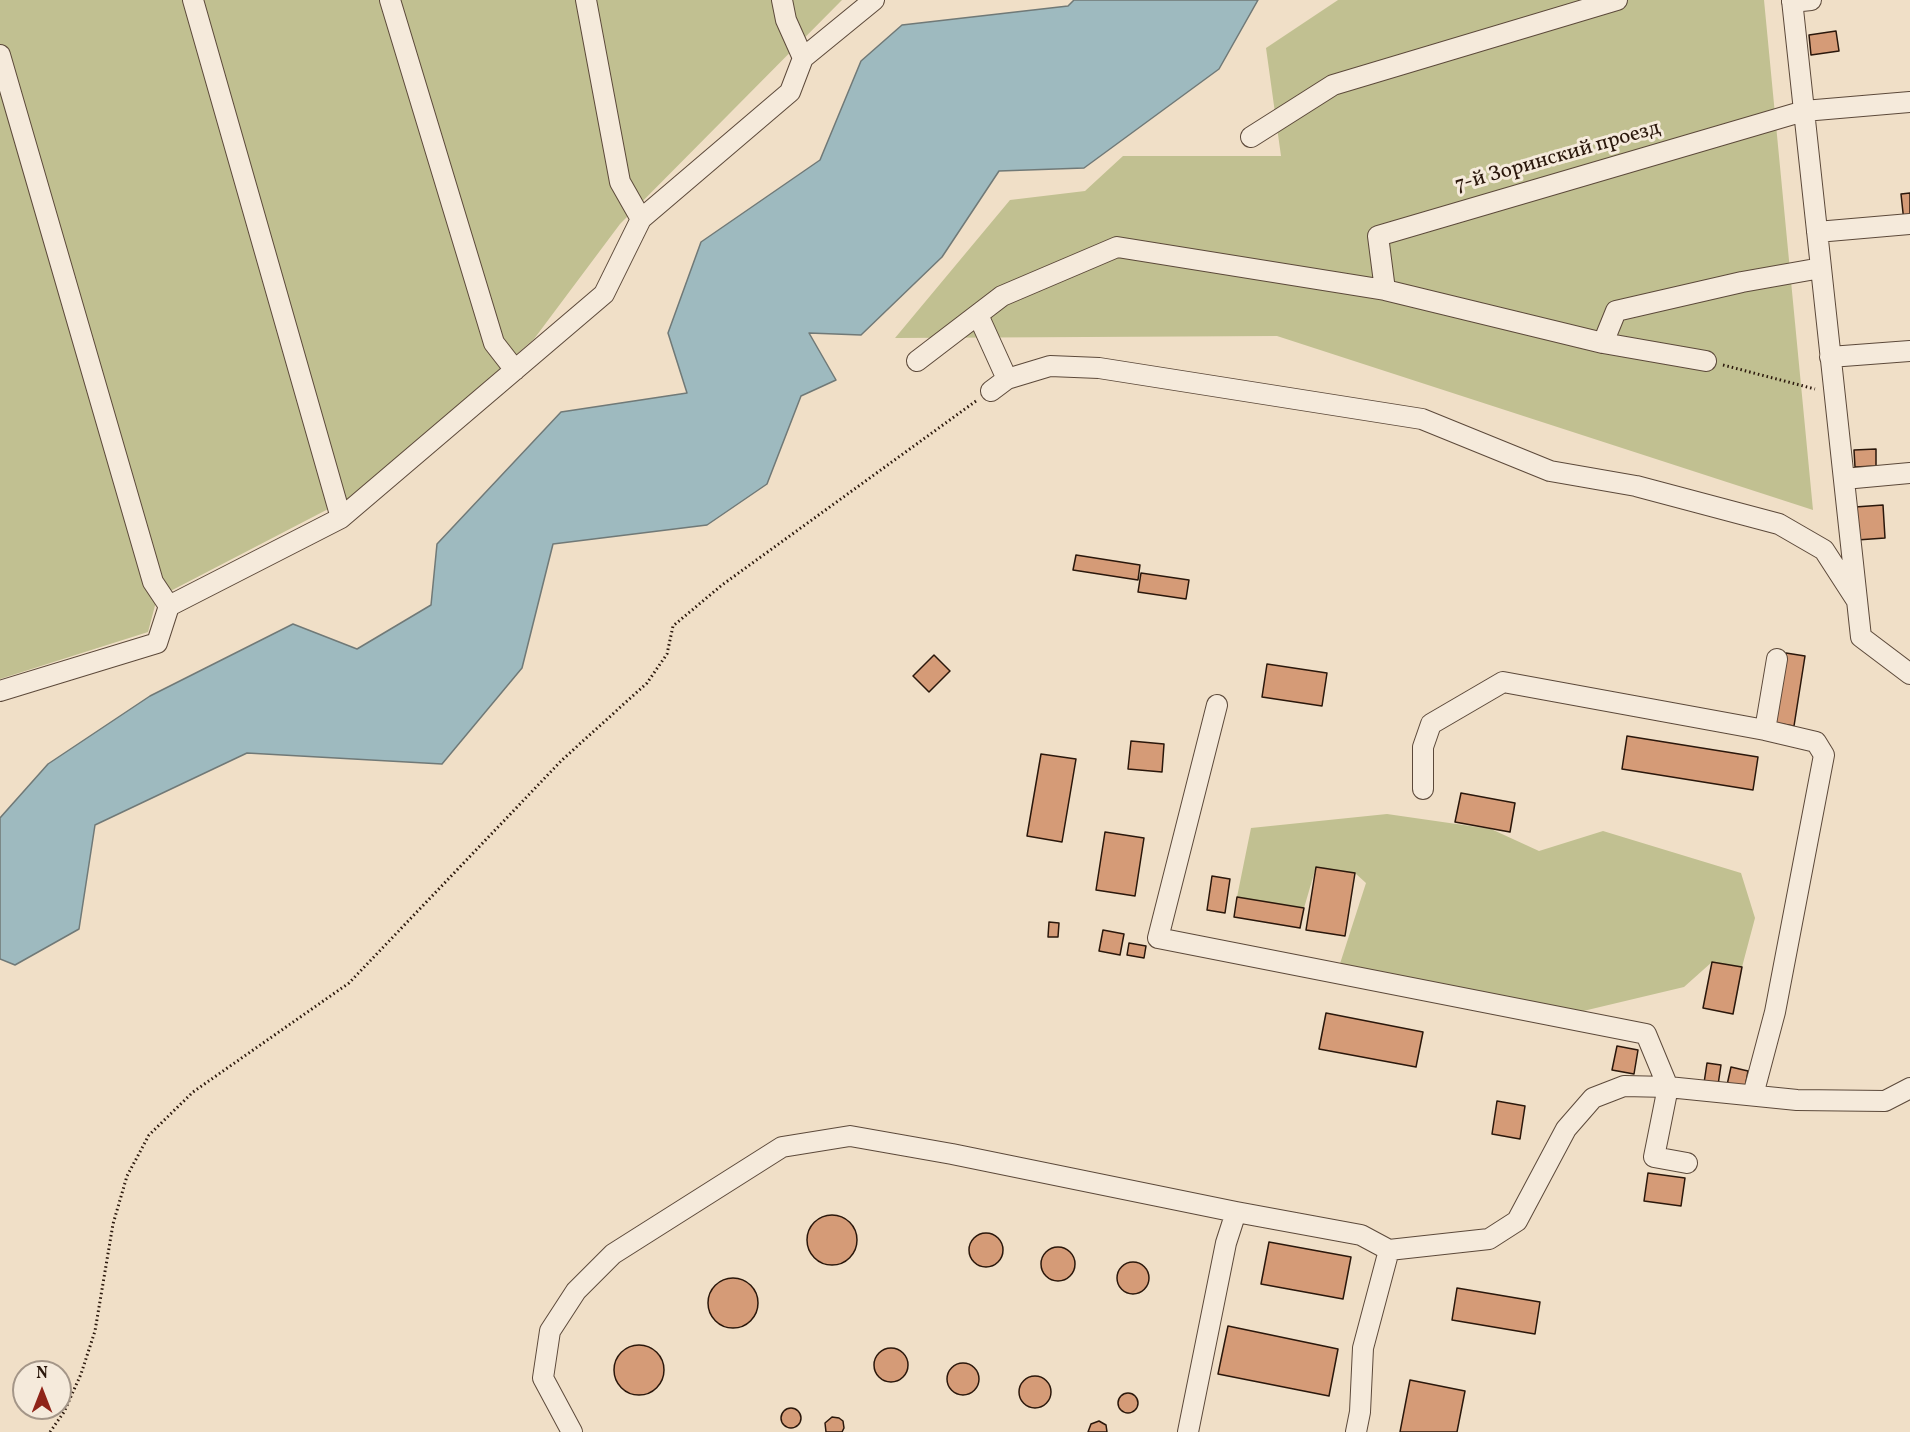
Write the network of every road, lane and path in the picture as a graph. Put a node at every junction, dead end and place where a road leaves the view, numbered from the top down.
1 (193, 0) edge
2 (390, 0) edge
3 (586, 0) edge
4 (782, 0) edge
5 (874, 0) edge
6 (1617, 0) edge
7 (1798, 1) edge
8 (0, 55) edge
9 (803, 58) junction
10 (1910, 102) edge
11 (1803, 111) junction
12 (1251, 137) dead end
13 (641, 219) junction
14 (1910, 224) edge
15 (1817, 232) junction
16 (1821, 268) junction
17 (1384, 290) junction
18 (978, 315) junction
19 (1604, 343) junction
20 (1910, 351) edge
21 (1830, 357) junction
22 (917, 361) dead end
23 (1706, 361) joint
24 (515, 370) junction
25 (1007, 379) junction
26 (991, 391) joint
27 (1834, 394) junction
28 (1910, 473) edge
29 (1844, 479) junction
30 (341, 518) junction
31 (1857, 601) junction
32 (169, 606) junction
33 (1777, 658) dead end
34 (1910, 674) edge
35 (0, 691) edge
36 (1217, 705) dead end
37 (1765, 730) junction
38 (1423, 789) dead end
39 (1668, 1087) junction
40 (1910, 1088) edge
41 (1752, 1095) junction
42 (1687, 1163) dead end
43 (1236, 1212) junction
44 (1389, 1250) junction
45 (50, 1432) edge
46 (572, 1432) edge
47 (1188, 1432) edge
48 (1356, 1432) edge

1 - 30 street
2 - 24 street
3 - 13 street
4 - 9 street
5 - 9 street
6 - 12 street
7 - 11 street
8 - 32 street
9 - 13 street
10 - 11 street
11 - 15 street
11 - 17 street, 7-й Зоринский проезд
13 - 24 street
14 - 15 street
15 - 16 street
16 - 19 street
16 - 21 street
17 - 18 street
17 - 19 street
18 - 22 street
18 - 25 street
19 - 23 street
20 - 21 street
21 - 27 street
23 - 27 path
24 - 30 street
25 - 26 street
25 - 31 street
26 - 45 path
27 - 29 street
28 - 29 street
29 - 31 street
30 - 32 street
31 - 34 street
32 - 35 street
33 - 37 street
36 - 39 street
37 - 38 street
37 - 41 street
39 - 41 street
39 - 42 street
39 - 44 street
40 - 41 street
43 - 44 street
43 - 46 street
43 - 47 street
44 - 48 street

